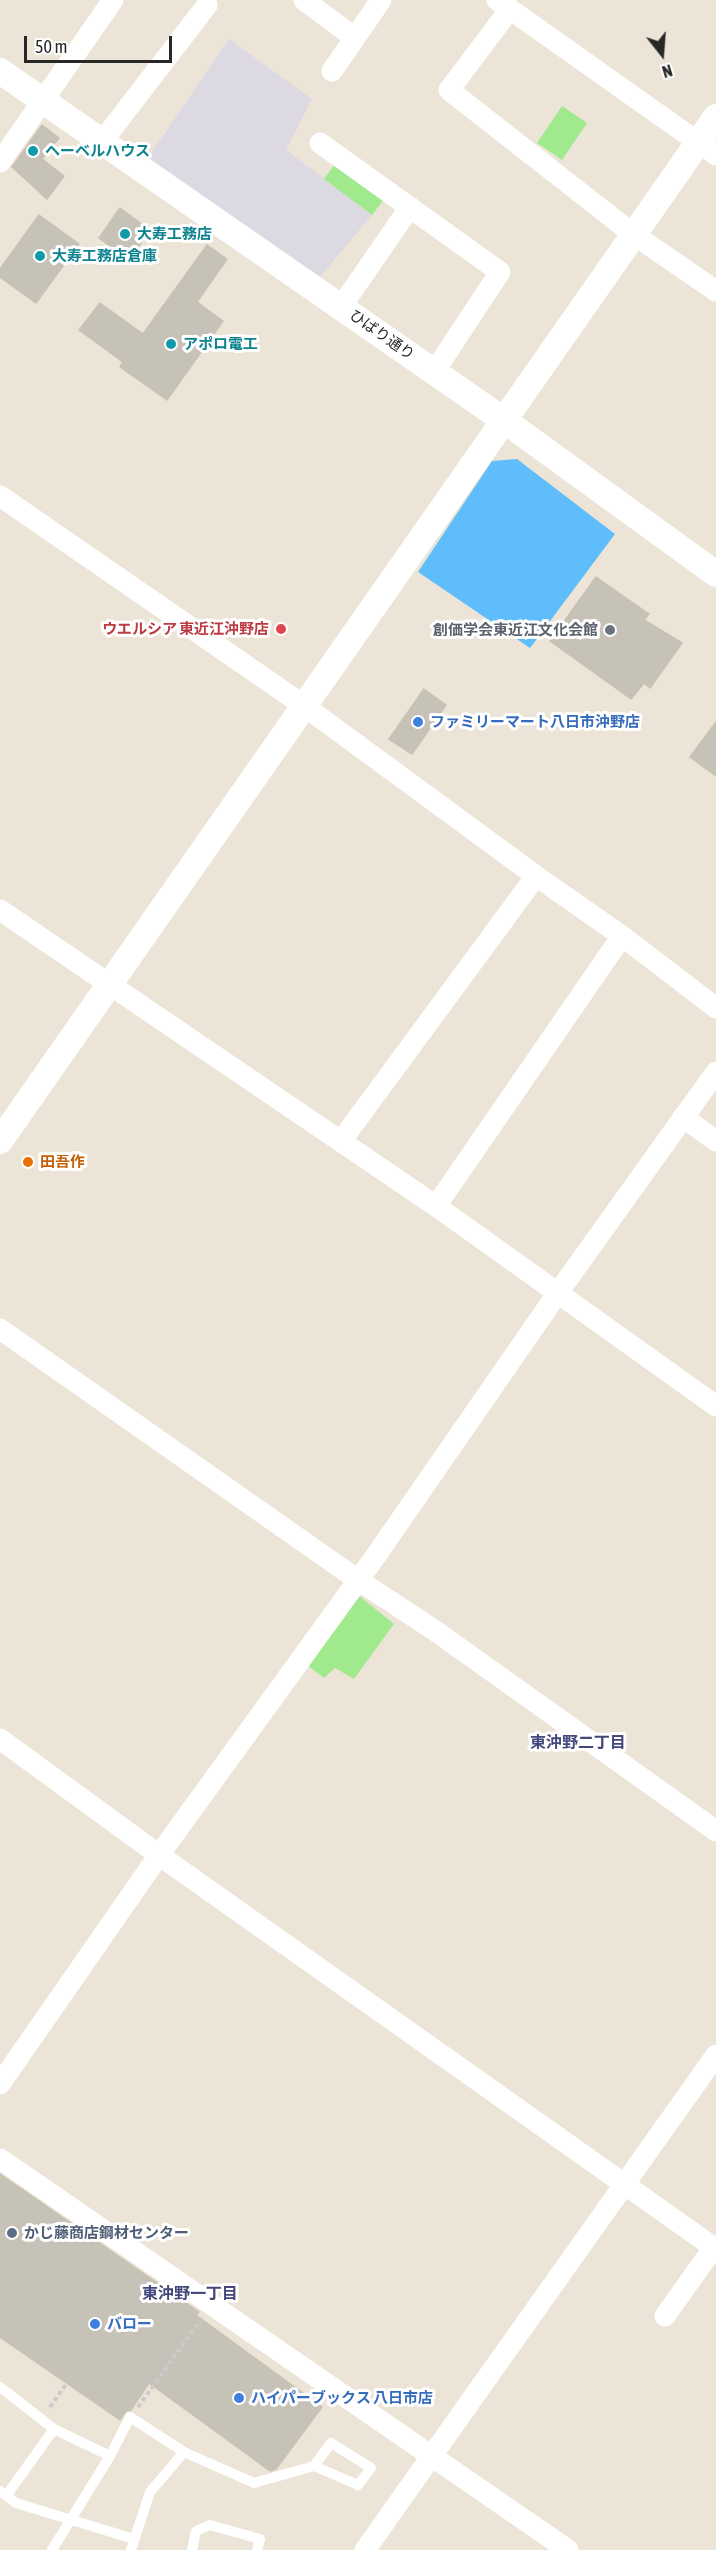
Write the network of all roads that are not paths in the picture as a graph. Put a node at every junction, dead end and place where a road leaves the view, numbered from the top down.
1 (113, 0) edge
2 (304, 0) edge
3 (381, 0) edge
4 (207, 4) dead end
5 (504, 5) edge
6 (355, 38) junction
7 (0, 71) edge
8 (332, 71) dead end
9 (44, 102) junction
10 (716, 117) edge
11 (101, 143) junction
12 (320, 143) dead end
13 (707, 149) edge
14 (0, 162) edge
15 (410, 207) junction
16 (633, 234) junction
17 (716, 291) edge
18 (340, 307) junction
19 (434, 372) junction
20 (505, 421) junction
21 (0, 496) edge
22 (712, 564) edge
23 (303, 705) junction
24 (536, 876) junction
25 (0, 910) edge
26 (622, 936) junction
27 (109, 985) junction
28 (716, 1008) edge
29 (716, 1072) edge
30 (683, 1118) junction
31 (0, 1141) edge
32 (341, 1141) junction
33 (716, 1141) edge
34 (436, 1206) junction
35 (557, 1294) junction
36 (0, 1329) edge
37 (716, 1406) edge
38 (357, 1580) junction
39 (0, 1739) edge
40 (716, 1831) edge
41 (159, 1855) junction
42 (716, 2055) edge
43 (0, 2084) edge
44 (0, 2159) edge
45 (625, 2184) junction
46 (715, 2248) edge
47 (665, 2316) dead end
48 (2, 2392) edge
49 (54, 2429) junction
50 (184, 2452) junction
51 (110, 2456) junction
52 (434, 2456) junction
53 (314, 2466) junction
54 (3, 2494) edge
55 (69, 2520) junction
56 (133, 2545) edge
57 (52, 2550) edge
58 (192, 2550) edge
59 (257, 2550) edge
60 (365, 2550) edge
61 (568, 2550) edge

1 - 9 street
2 - 6 street
3 - 6 street
4 - 11 street
5 - 13 street
5 - 16 street
6 - 8 street
7 - 9 street, ひばり通り
9 - 11 street, ひばり通り
9 - 14 street
10 - 13 street
11 - 18 street, ひばり通り
12 - 15 street
13 - 16 street
15 - 18 street
15 - 19 street
16 - 17 street
16 - 20 street
18 - 19 street, ひばり通り
19 - 20 street, ひばり通り
20 - 22 street, ひばり通り
20 - 23 street
21 - 23 street
23 - 24 street
23 - 27 street
24 - 26 street
24 - 32 street
25 - 27 street
26 - 28 street
26 - 34 street
27 - 31 street
27 - 32 street
29 - 30 street
30 - 33 street
30 - 35 street
32 - 34 street
34 - 35 street
35 - 37 street
35 - 38 street
36 - 38 street
38 - 40 street
38 - 41 street
39 - 41 street
41 - 43 street
41 - 45 street
42 - 45 street
44 - 52 street
45 - 46 street
45 - 52 street
46 - 47 street
48 - 49 lane
49 - 51 lane
49 - 54 lane
50 - 51 lane
50 - 53 lane
50 - 56 lane
51 - 55 lane
52 - 60 street
52 - 61 street
53 - 53 lane
54 - 55 lane
55 - 56 lane
55 - 57 lane
58 - 59 lane

